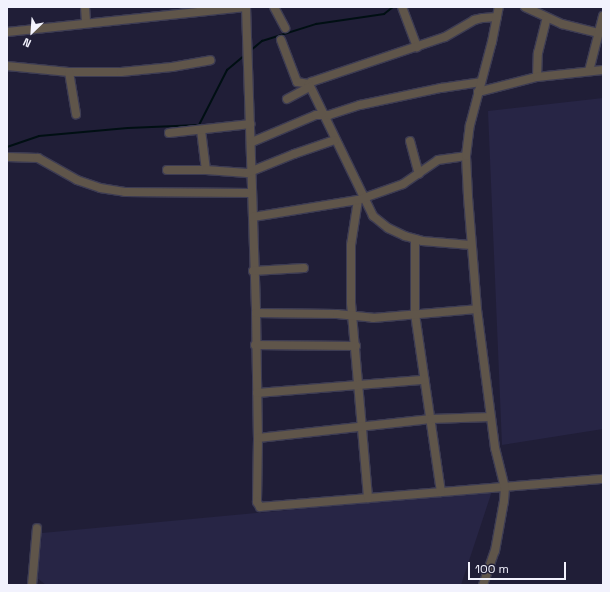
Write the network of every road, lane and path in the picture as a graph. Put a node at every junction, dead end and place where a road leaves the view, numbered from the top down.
1 (86, 7) edge
2 (274, 7) edge
3 (402, 7) edge
4 (498, 7) edge
5 (525, 7) edge
6 (603, 16) edge
7 (497, 18) junction
8 (547, 18) junction
9 (86, 23) junction
10 (285, 28) dead end
11 (7, 32) edge
12 (599, 33) junction
13 (281, 40) dead end
14 (417, 46) junction
15 (210, 60) dead end
16 (7, 66) edge
17 (603, 70) edge
18 (589, 71) junction
19 (69, 72) junction
20 (537, 77) junction
21 (481, 82) junction
22 (310, 86) junction
23 (478, 92) junction
24 (287, 99) dead end
25 (76, 114) dead end
26 (324, 115) junction
27 (251, 124) junction
28 (201, 130) junction
29 (169, 133) dead end
30 (335, 140) junction
31 (410, 141) dead end
32 (252, 142) junction
33 (466, 156) junction
34 (7, 157) edge
35 (167, 170) dead end
36 (206, 170) junction
37 (252, 172) junction
38 (419, 174) junction
39 (252, 193) junction
40 (361, 199) junction
41 (253, 217) junction
42 (415, 239) junction
43 (471, 245) junction
44 (304, 268) dead end
45 (253, 271) junction
46 (477, 309) junction
47 (256, 313) junction
48 (415, 314) junction
49 (353, 317) junction
50 (255, 345) junction
51 (356, 346) junction
52 (424, 380) junction
53 (358, 385) junction
54 (257, 393) junction
55 (491, 417) junction
56 (431, 420) junction
57 (363, 427) junction
58 (258, 438) junction
59 (603, 479) edge
60 (505, 488) junction
61 (441, 492) junction
62 (368, 498) junction
63 (37, 528) dead end
64 (32, 585) edge
65 (484, 585) edge

1 - 9 street
2 - 10 street
3 - 14 street
4 - 7 street
5 - 8 street
6 - 12 street
7 - 14 street
7 - 21 street
8 - 12 street
8 - 20 street
9 - 11 street
9 - 27 street
12 - 18 street
13 - 22 street
14 - 22 street
15 - 19 street
16 - 19 street
17 - 18 street
18 - 20 street
19 - 25 street
20 - 23 street
21 - 23 street
21 - 26 street
22 - 24 street
22 - 26 street
23 - 33 street
26 - 30 street
26 - 32 street
27 - 28 street
27 - 32 street
28 - 29 street
28 - 36 street
30 - 37 street
30 - 40 street
31 - 38 street
32 - 37 street
33 - 38 street
33 - 43 street
34 - 39 street
35 - 36 street
36 - 37 street
37 - 39 street
38 - 40 street
39 - 41 street
40 - 41 street
40 - 42 street
40 - 49 street
41 - 45 street
42 - 43 street
42 - 48 street
43 - 46 street
44 - 45 street
45 - 47 street
46 - 48 street
46 - 55 street
47 - 49 street
47 - 50 street
48 - 49 street
48 - 52 street
49 - 51 street
50 - 51 street
50 - 54 street
51 - 53 street
52 - 53 street
52 - 56 street
53 - 54 street
53 - 57 street
54 - 58 street
55 - 56 street
55 - 60 street
56 - 57 street
56 - 61 street
57 - 58 street
57 - 62 street
58 - 62 street
59 - 60 street
60 - 61 street
60 - 65 street
61 - 62 street
63 - 64 street

